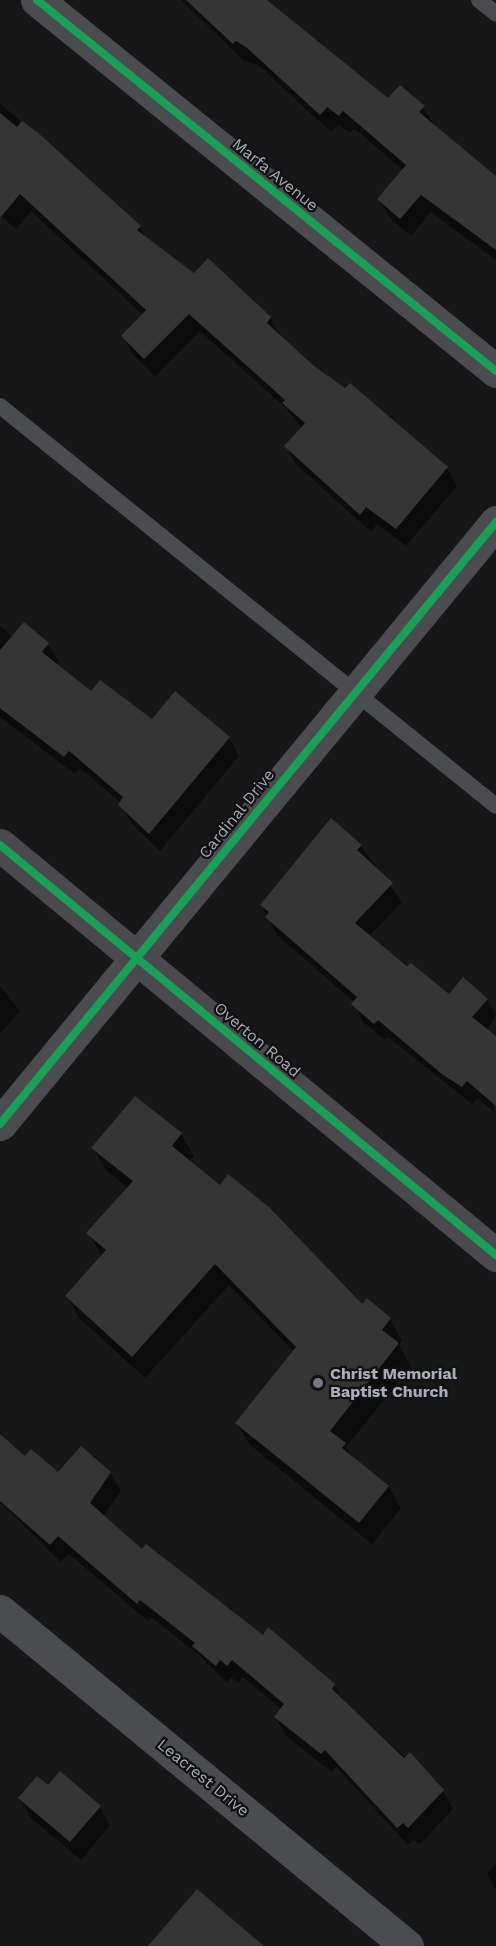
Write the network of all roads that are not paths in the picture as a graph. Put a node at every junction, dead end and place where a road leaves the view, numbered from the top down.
1 (37, 0) edge
2 (479, 0) edge
3 (496, 14) edge
4 (496, 371) edge
5 (0, 406) edge
6 (496, 522) edge
7 (356, 691) junction
8 (496, 806) edge
9 (0, 845) edge
10 (136, 958) junction
11 (0, 1124) edge
12 (496, 1255) edge
13 (0, 1611) edge
14 (407, 1946) edge

1 - 4 street, Marfa Avenue
2 - 3 lane
5 - 7 lane
6 - 7 street, Cardinal Drive
7 - 8 lane
7 - 10 street, Cardinal Drive
9 - 10 street, Overton Road
10 - 11 street, Cardinal Drive
10 - 12 street, Overton Road
13 - 14 street, Leacrest Drive

